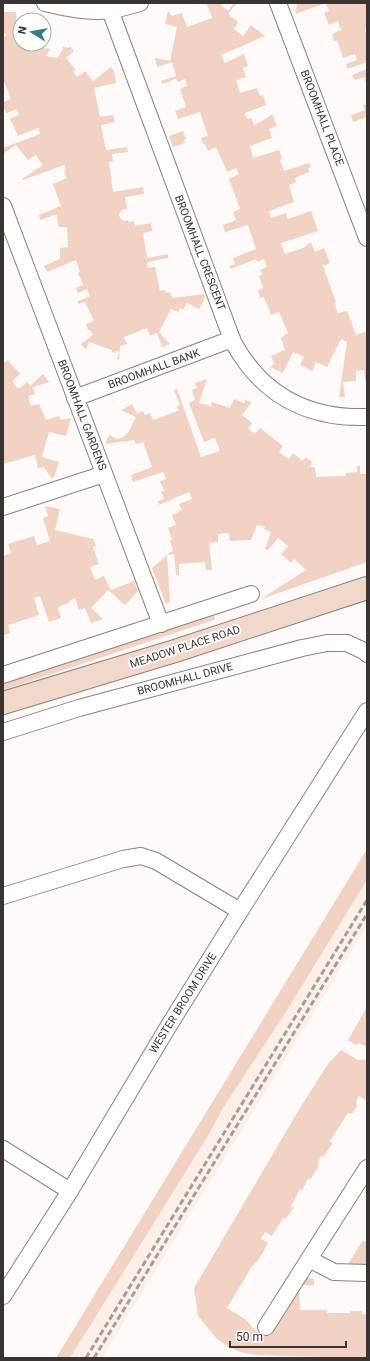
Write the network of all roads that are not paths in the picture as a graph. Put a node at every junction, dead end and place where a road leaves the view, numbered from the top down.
1 (46, 3) edge
2 (140, 3) edge
3 (278, 3) edge
4 (110, 10) junction
5 (3, 206) edge
6 (366, 234) edge
7 (232, 339) junction
8 (75, 398) junction
9 (367, 417) edge
10 (104, 474) junction
11 (3, 507) edge
12 (367, 588) edge
13 (251, 594) dead end
14 (161, 624) junction
15 (367, 654) edge
16 (3, 675) edge
17 (3, 704) edge
18 (367, 711) edge
19 (3, 732) edge
20 (3, 896) edge
21 (240, 911) junction
22 (3, 1149) edge
23 (367, 1168) edge
24 (70, 1191) junction
25 (309, 1259) junction
26 (367, 1273) edge
27 (3, 1296) edge
28 (266, 1327) dead end

1 - 4 street
2 - 4 street
3 - 6 street, BROOMHALL PLACE
4 - 7 street, BROOMHALL CRESCENT
5 - 8 street, BROOMHALL GARDENS
7 - 8 street, BROOMHALL BANK
7 - 9 street, BROOMHALL CRESCENT
8 - 10 street, BROOMHALL GARDENS
10 - 11 street
10 - 14 street, BROOMHALL GARDENS
12 - 17 main road, MEADOW PLACE ROAD
13 - 14 street
14 - 16 street
15 - 19 street, BROOMHALL DRIVE
18 - 21 street, WESTER BROOM DRIVE
20 - 21 street
21 - 24 street, WESTER BROOM DRIVE
22 - 24 street
23 - 25 street
24 - 27 street, WESTER BROOM DRIVE
25 - 26 street
25 - 28 street

